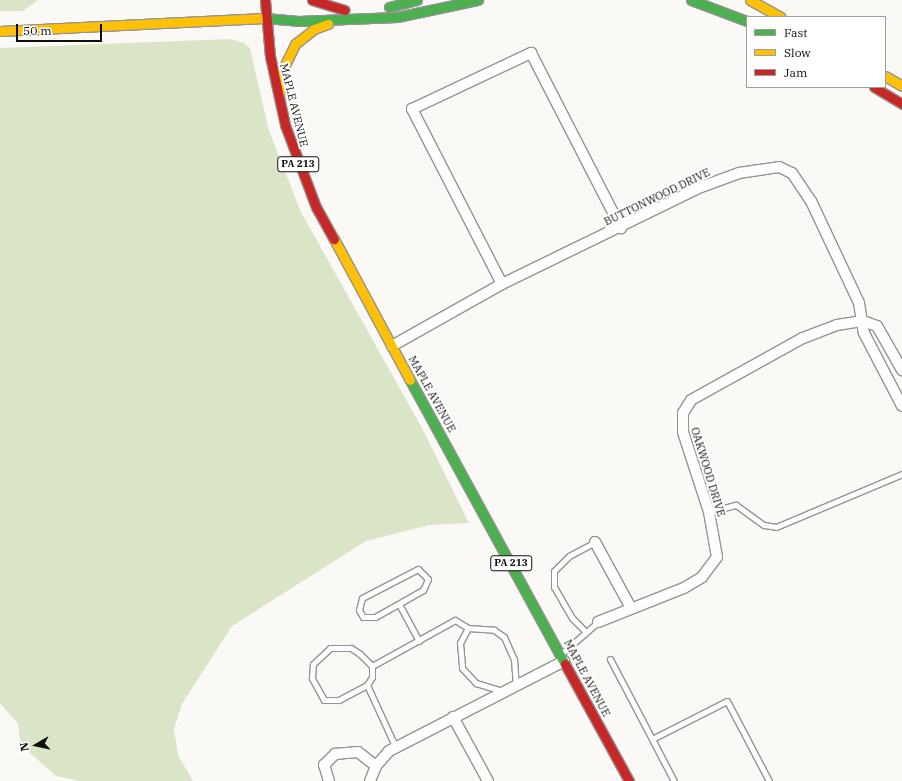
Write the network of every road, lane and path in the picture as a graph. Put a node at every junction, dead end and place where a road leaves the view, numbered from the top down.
1 (265, 0) edge
2 (312, 0) edge
3 (417, 0) edge
4 (478, 0) edge
5 (692, 0) edge
6 (719, 0) edge
7 (750, 0) edge
8 (344, 10) junction
9 (748, 16) edge
10 (779, 16) edge
11 (265, 18) junction
12 (344, 20) junction
13 (746, 21) edge
14 (0, 31) edge
15 (886, 77) edge
16 (902, 86) edge
17 (876, 88) edge
18 (278, 96) junction
19 (902, 104) edge
20 (621, 228) junction
21 (502, 284) junction
22 (863, 321) junction
23 (392, 346) junction
24 (902, 370) edge
25 (902, 406) edge
26 (902, 474) edge
27 (709, 512) junction
28 (595, 542) joint
29 (399, 604) junction
30 (630, 608) junction
31 (598, 622) joint
32 (468, 628) junction
33 (586, 632) junction
34 (419, 641) junction
35 (562, 658) junction
36 (610, 659) dead end
37 (372, 666) junction
38 (366, 685) junction
39 (516, 686) junction
40 (504, 692) junction
41 (453, 717) junction
42 (652, 739) junction
43 (396, 748) junction
44 (376, 766) junction
45 (329, 781) edge
46 (370, 781) edge
47 (488, 781) edge
48 (629, 781) edge
49 (674, 781) edge
50 (769, 781) edge

1 - 11 main road, MAPLE AVENUE / PA 213
2 - 8 main road
3 - 8 main road
4 - 12 main road
5 - 13 main road
6 - 9 main road
7 - 10 main road
8 - 11 main road
11 - 12 main road
11 - 14 main road
11 - 18 main road, MAPLE AVENUE / PA 213
12 - 18 main road
15 - 16 main road
17 - 19 main road
18 - 23 main road, MAPLE AVENUE / PA 213
20 - 21 street, BUTTONWOOD DRIVE
20 - 21 street
20 - 22 street, BUTTONWOOD DRIVE
21 - 23 street, BUTTONWOOD DRIVE
22 - 24 street
22 - 25 street, BUTTONWOOD DRIVE
22 - 27 street, OAKWOOD DRIVE
23 - 35 main road, MAPLE AVENUE / PA 213
26 - 27 lane
27 - 30 street, OAKWOOD DRIVE
28 - 30 street
28 - 33 lane
29 - 29 lane
29 - 34 lane
30 - 31 street, OAKWOOD DRIVE
31 - 33 lane
32 - 34 lane
32 - 39 lane
32 - 40 lane
33 - 35 lane
34 - 37 lane
35 - 39 street
35 - 48 main road, MAPLE AVENUE / PA 213
36 - 42 lane
37 - 38 lane
37 - 38 lane
38 - 43 lane
39 - 40 street
40 - 41 street
41 - 43 street
41 - 47 street
42 - 49 lane
42 - 50 lane
43 - 44 street
44 - 45 street
44 - 46 street

